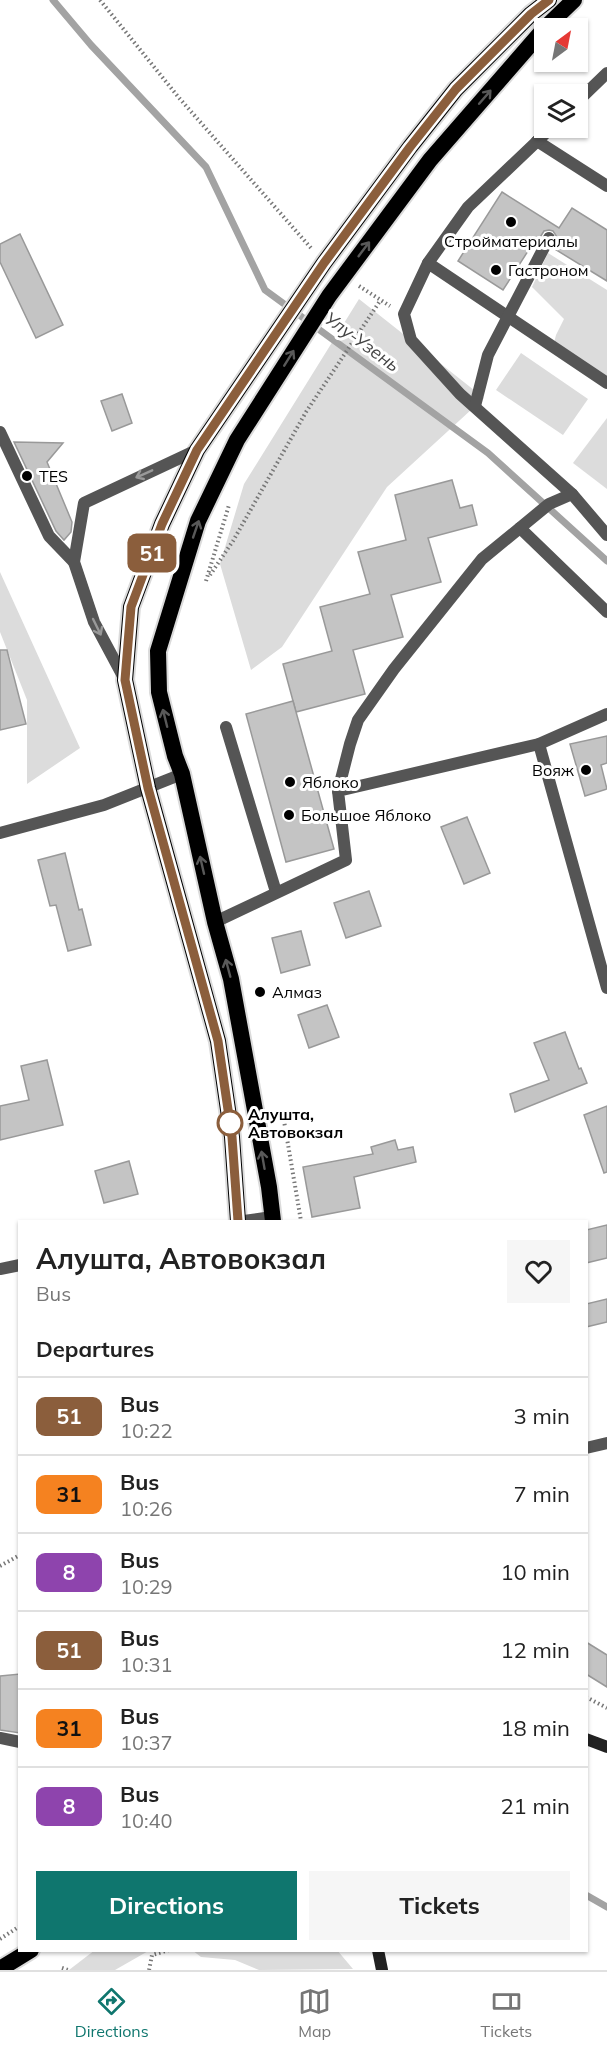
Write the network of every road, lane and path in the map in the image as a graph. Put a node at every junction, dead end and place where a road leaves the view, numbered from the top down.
1 (100, 0) edge
2 (549, 0) edge
3 (574, 0) edge
4 (556, 18) edge
5 (534, 42) edge
6 (607, 73) edge
7 (588, 91) edge
8 (540, 138) edge
9 (537, 141) junction
10 (607, 186) edge
11 (549, 238) dead end
12 (324, 263) junction
13 (428, 263) junction
14 (354, 283) dead end
15 (373, 294) dead end
16 (380, 301) dead end
17 (508, 316) junction
18 (607, 383) edge
19 (475, 406) junction
20 (0, 432) edge
21 (197, 450) junction
22 (572, 494) junction
23 (230, 502) dead end
24 (520, 528) junction
25 (607, 535) edge
26 (74, 562) junction
27 (607, 612) edge
28 (125, 680) junction
29 (607, 714) edge
30 (226, 727) dead end
31 (540, 744) junction
32 (182, 774) junction
33 (148, 788) junction
34 (338, 791) junction
35 (0, 832) edge
36 (276, 892) junction
37 (215, 922) junction
38 (607, 988) edge
39 (283, 1115) dead end
40 (272, 1219) edge
41 (238, 1220) edge
42 (301, 1220) edge
43 (18, 1265) edge
44 (0, 1269) edge
45 (607, 1443) edge
46 (588, 1448) edge
47 (18, 1556) edge
48 (0, 1566) edge
49 (588, 1698) edge
50 (607, 1708) edge
51 (0, 1738) edge
52 (588, 1740) edge
53 (18, 1742) edge
54 (607, 1748) edge
55 (18, 1927) edge
56 (0, 1939) edge
57 (19, 1952) edge
58 (28, 1952) edge
59 (162, 1952) edge
60 (378, 1952) edge
61 (0, 1968) edge
62 (62, 1968) dead end
63 (68, 1970) edge
64 (149, 1970) edge
65 (382, 1970) edge

1 - 12 path
2 - 12 highway
3 - 4 highway
32 -> 5 highway
6 - 7 street
8 - 9 street
9 - 10 street
9 - 13 street
11 - 17 street
12 - 21 highway
13 - 17 street
13 - 19 street
14 - 15 path
16 - 23 path
17 - 18 street
17 - 19 street
19 - 22 street
20 - 26 street
21 -> 26 street
21 - 28 highway
22 - 24 street
22 - 25 street
24 - 27 street
24 - 34 street
26 -> 28 street
28 - 33 highway
29 - 31 street
30 - 36 street
31 - 34 street
31 - 38 street
32 - 33 street
37 -> 32 highway
33 - 35 street
33 - 41 highway
34 - 36 street
36 - 37 street
40 -> 37 highway
39 - 42 path
43 - 44 street
45 - 46 street
47 - 48 path
49 - 50 path
51 - 53 street
52 - 54 main road
55 - 56 path
57 - 61 highway
58 - 61 highway
59 - 64 path
60 - 65 main road
62 - 63 path

